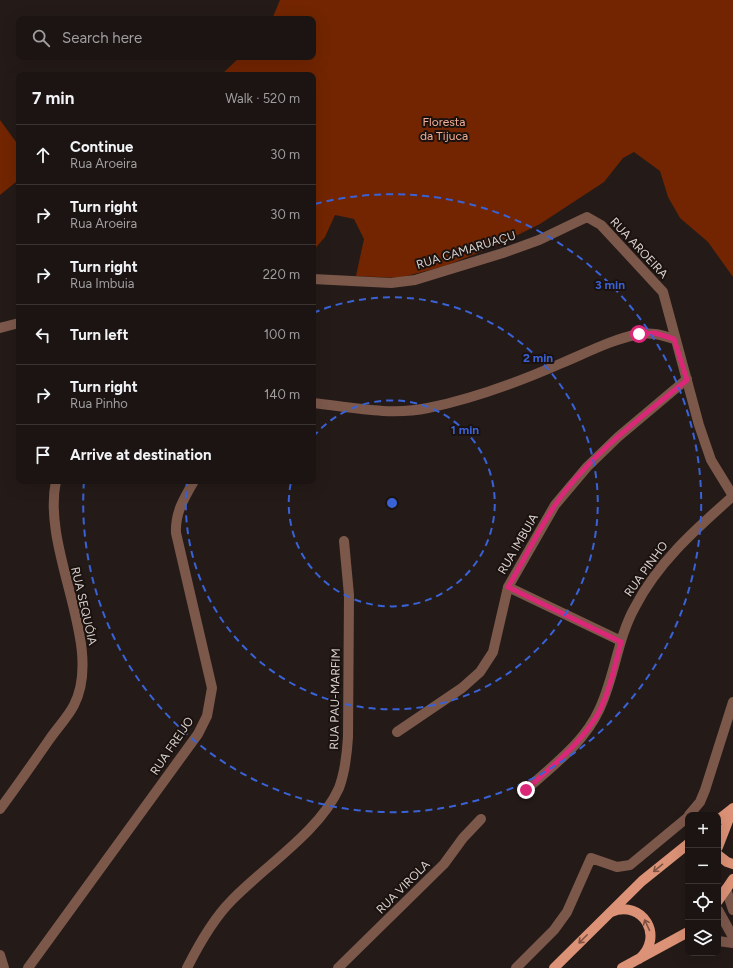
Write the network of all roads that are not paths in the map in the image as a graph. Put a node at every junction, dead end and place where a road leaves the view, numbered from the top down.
1 (574, 223) joint
2 (316, 279) edge
3 (16, 324) edge
4 (0, 328) edge
5 (674, 339) junction
6 (687, 380) junction
7 (316, 403) edge
8 (56, 484) edge
9 (192, 484) edge
10 (733, 496) edge
11 (344, 540) dead end
12 (508, 587) junction
13 (621, 642) junction
14 (733, 702) edge
15 (397, 732) dead end
16 (526, 790) dead end
17 (733, 807) edge
18 (0, 809) edge
19 (692, 812) edge
20 (721, 817) edge
21 (685, 819) edge
22 (480, 820) dead end
23 (721, 839) edge
24 (685, 846) edge
25 (721, 857) edge
26 (733, 864) edge
27 (733, 879) edge
28 (726, 889) junction
29 (721, 896) edge
30 (733, 910) edge
31 (611, 912) junction
32 (721, 915) edge
33 (685, 935) edge
34 (733, 937) edge
35 (721, 941) edge
36 (733, 943) edge
37 (0, 955) edge
38 (639, 959) junction
39 (4, 968) edge
40 (28, 968) edge
41 (187, 968) edge
42 (338, 968) edge
43 (516, 968) edge
44 (554, 968) edge
45 (622, 968) edge

1 - 2 street, RUA CAMARUAÇU
1 - 5 street, RUA AROEIRA
3 - 4 street
5 - 6 street, RUA AROEIRA
5 - 7 street
6 - 10 street, RUA AROEIRA
6 - 12 street, RUA IMBUIA
8 - 18 street, RUA SEQUÓIA
9 - 40 street, RUA FREIJO
10 - 13 street, RUA PINHO
11 - 41 street, RUA PAU-MARFIM
12 - 13 street
12 - 15 street, RUA IMBUIA
13 - 16 street, RUA PINHO
14 - 19 street
17 - 20 main road
17 - 23 main road
21 - 43 street
22 - 42 street, RUA VIROLA
24 -> 31 main road
25 - 26 main road
27 - 28 main road
28 - 29 main road
28 - 30 street
38 -> 31 main road
31 -> 44 main road
32 - 34 street
33 - 38 main road
35 - 36 street
37 - 39 street
38 - 45 main road

